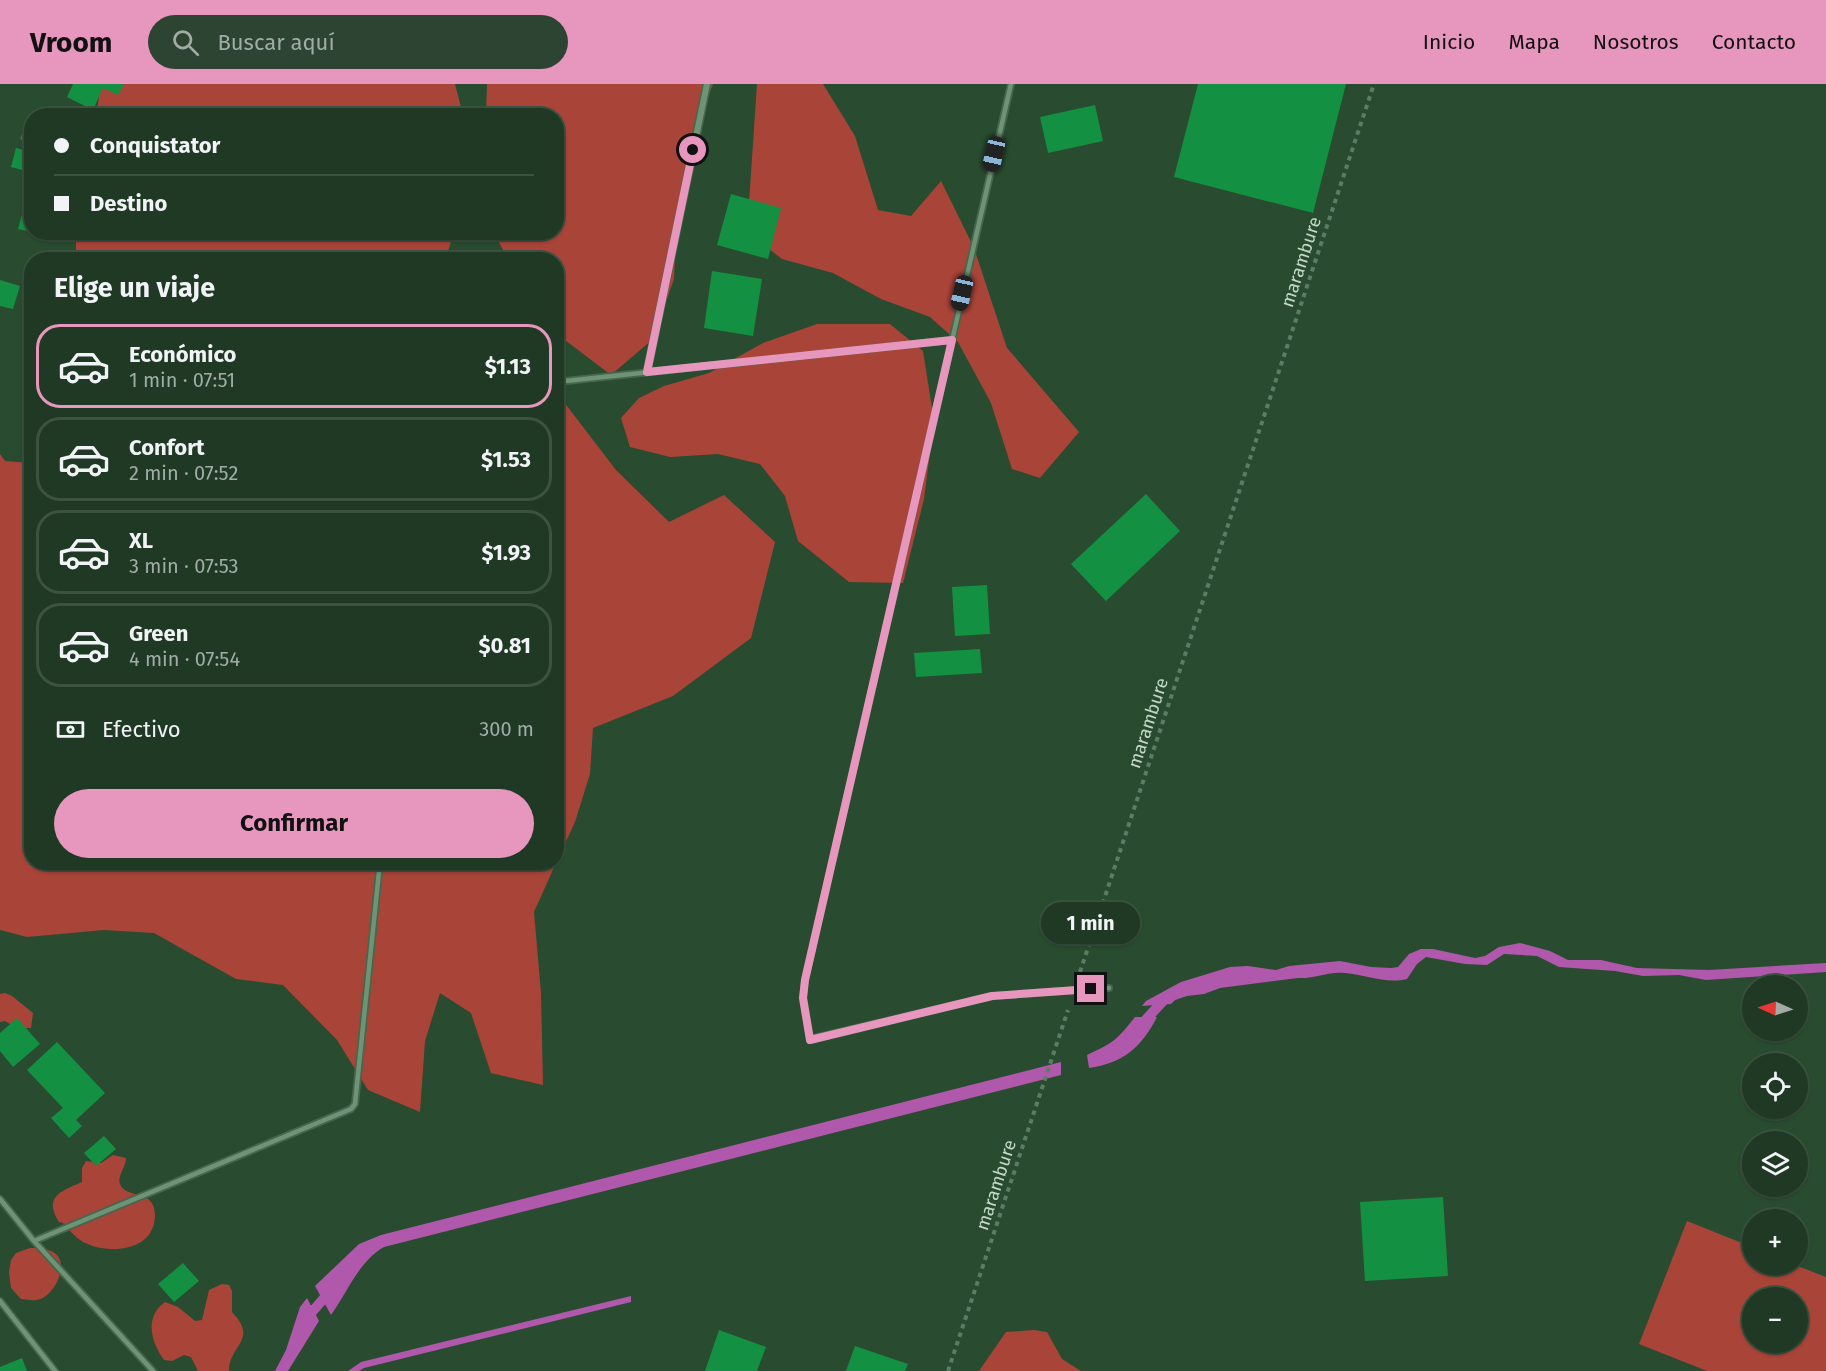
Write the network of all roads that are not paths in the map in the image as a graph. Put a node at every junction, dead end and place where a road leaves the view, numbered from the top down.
1 (707, 84) edge
2 (1011, 84) edge
3 (952, 340) junction
4 (647, 372) junction
5 (564, 381) edge
6 (379, 870) edge
7 (1108, 988) dead end
8 (0, 1199) edge
9 (34, 1241) junction
10 (0, 1301) edge
11 (55, 1371) edge
12 (153, 1371) edge

1 - 4 street
2 - 3 lane
3 - 4 lane
3 - 7 lane
4 - 5 lane
6 - 9 lane
8 - 9 lane
9 - 12 lane
10 - 11 lane

